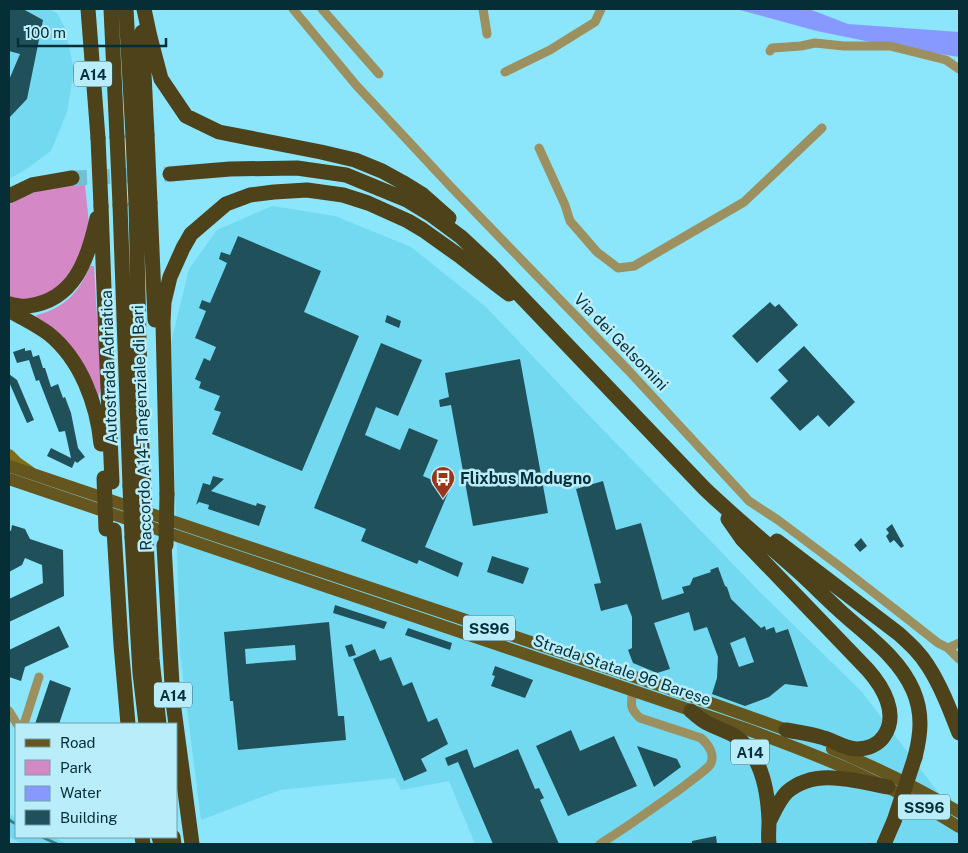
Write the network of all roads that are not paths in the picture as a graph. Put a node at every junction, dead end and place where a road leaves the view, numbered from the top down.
1 (88, 9) edge
2 (111, 9) edge
3 (126, 9) edge
4 (143, 9) edge
5 (293, 9) edge
6 (322, 9) edge
7 (484, 9) edge
8 (601, 9) edge
9 (487, 34) dead end
10 (770, 51) dead end
11 (959, 69) edge
12 (505, 72) dead end
13 (379, 74) dead end
14 (822, 128) dead end
15 (140, 136) junction
16 (539, 148) dead end
17 (170, 174) tunnel mouth
18 (72, 178) tunnel mouth
19 (9, 196) edge
20 (143, 204) junction
21 (101, 208) junction
22 (479, 253) junction
23 (9, 304) edge
24 (533, 308) junction
25 (9, 310) edge
26 (9, 454) edge
27 (9, 466) edge
28 (34, 475) junction
29 (9, 479) edge
30 (108, 480) junction
31 (137, 487) junction
32 (704, 488) junction
33 (164, 494) junction
34 (729, 512) junction
35 (139, 539) junction
36 (959, 644) edge
37 (948, 648) junction
38 (959, 659) edge
39 (39, 677) dead end
40 (632, 690) junction
41 (9, 711) edge
42 (691, 711) junction
43 (16, 723) edge
44 (24, 723) edge
45 (128, 723) edge
46 (146, 723) edge
47 (159, 723) edge
48 (176, 723) edge
49 (786, 730) junction
50 (959, 733) edge
51 (178, 739) edge
52 (888, 787) junction
53 (959, 812) edge
54 (769, 822) junction
55 (959, 827) edge
56 (192, 844) edge
57 (600, 844) edge
58 (769, 844) edge
59 (884, 844) edge

1 - 21 highway, Raccordo A14-Tangenziale di Bari / A14, bridge
2 - 31 highway, Autostrada Adriatica / A14, bridge
3 - 15 highway, Autostrada Adriatica / A14
4 - 15 highway, A14
4 - 22 highway
5 - 37 street, Via dei Gelsomini
6 - 13 street
7 - 9 street
8 - 12 street
10 - 11 street
14 - 16 street
15 - 20 highway, Autostrada Adriatica / A14, bridge
17 - 22 highway
18 - 19 highway
20 - 31 highway, Autostrada Adriatica / A14
20 - 33 highway, Raccordo A14-Tangenziale di Bari / A14
21 - 23 highway
21 - 30 highway, Raccordo A14-Tangenziale di Bari / A14
22 - 24 highway
24 - 32 highway
24 - 33 highway
25 - 30 highway
26 - 28 main road
27 - 28 main road, Strada Statale 96 Barese / SS96
28 - 49 main road, Strada Statale 96 Barese / SS96
29 - 40 main road, Strada Statale 96 Barese / SS96
30 - 45 highway, Raccordo A14-Tangenziale di Bari / A14
31 - 35 highway, Autostrada Adriatica / A14, bridge
32 - 34 highway
32 - 49 highway
33 - 48 highway, Raccordo A14-Tangenziale di Bari / A14, bridge
34 - 50 highway
34 - 59 highway, bridge
35 - 46 highway, Autostrada Adriatica / A14
35 - 47 highway, Autostrada Adriatica / A14
36 - 37 street
37 - 38 street, Via dei Gelsomini
39 - 44 street
40 - 42 main road, Strada Statale 96 Barese / SS96
40 - 57 street
41 - 43 street
42 - 52 main road, Strada Statale 96 Barese / SS96
42 - 54 highway, A14
49 - 53 main road, Strada Statale 96 Barese / SS96
51 - 56 highway, Raccordo A14-Tangenziale di Bari / A14, bridge
52 - 54 highway
52 - 55 main road, Strada Statale 96 Barese / SS96
54 - 58 highway

